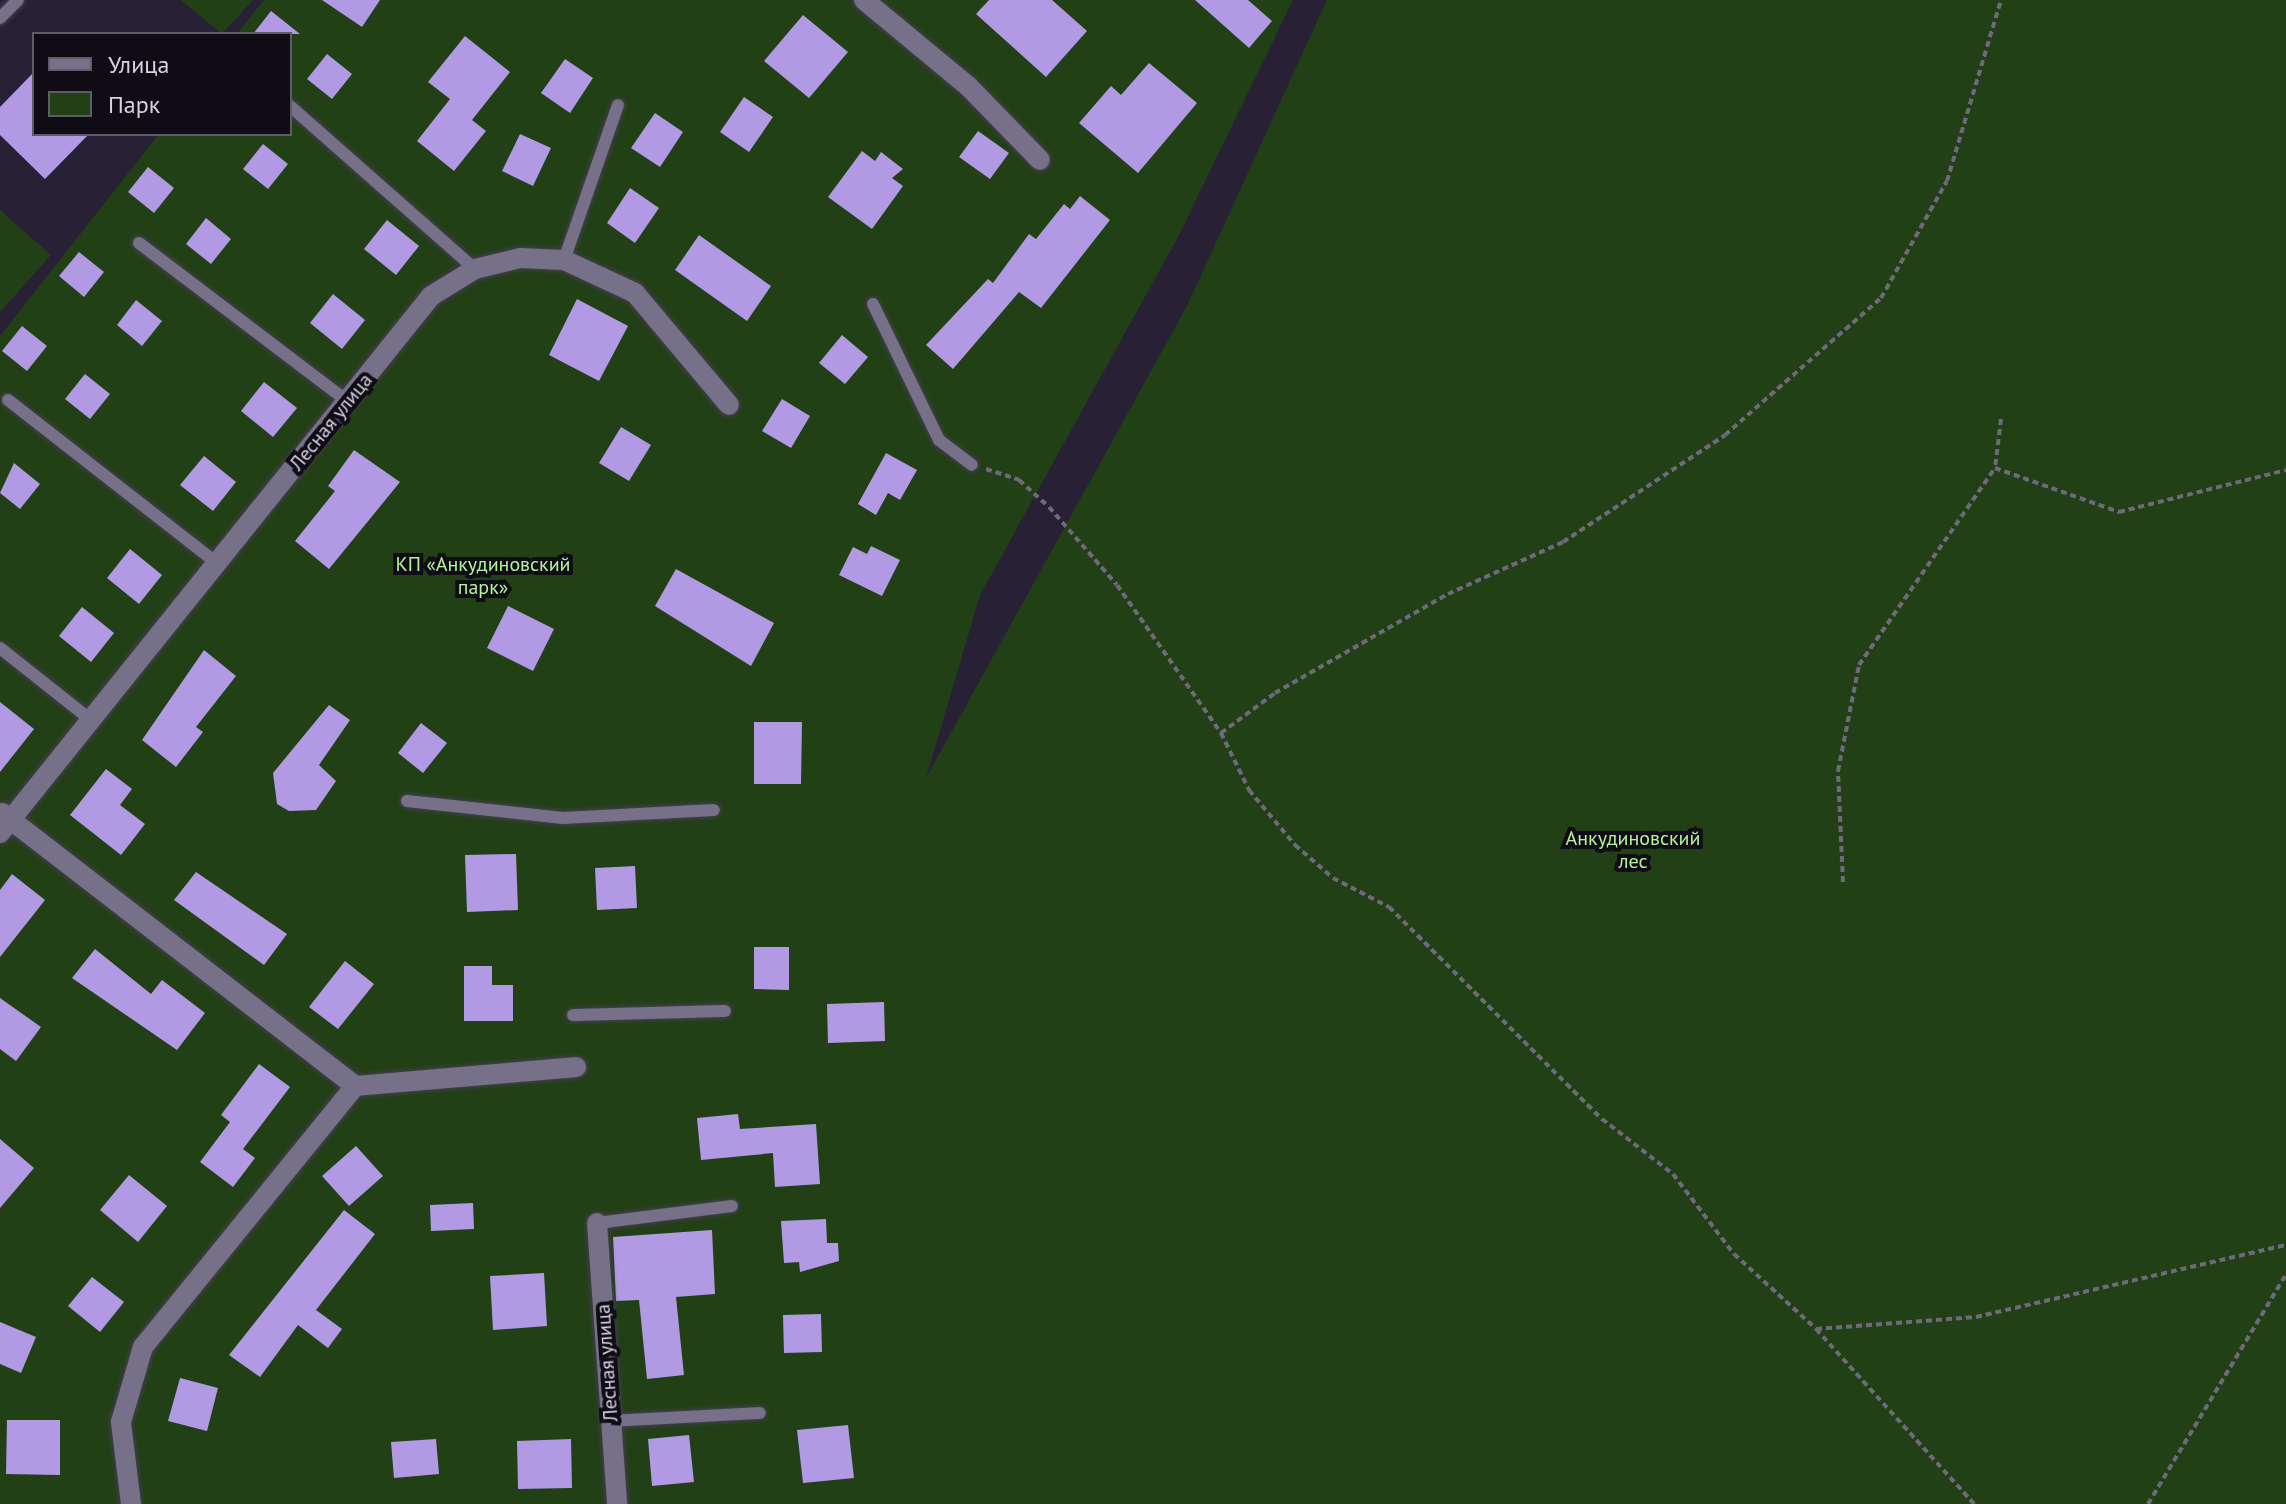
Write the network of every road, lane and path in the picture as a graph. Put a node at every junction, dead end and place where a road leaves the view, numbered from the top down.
1 (18, 0) edge
2 (864, 0) edge
3 (2001, 0) edge
4 (0, 18) edge
5 (618, 105) dead end
6 (292, 108) edge
7 (1040, 160) dead end
8 (139, 243) dead end
9 (564, 260) junction
10 (475, 269) junction
11 (873, 304) dead end
12 (8, 400) dead end
13 (347, 401) junction
14 (729, 405) dead end
15 (2001, 419) dead end
16 (972, 465) joint
17 (1995, 468) junction
18 (2286, 470) edge
19 (217, 563) junction
20 (0, 648) edge
21 (91, 720) junction
22 (1221, 733) junction
23 (407, 801) dead end
24 (714, 810) dead end
25 (4, 821) edge
26 (1843, 882) dead end
27 (725, 1011) dead end
28 (573, 1015) dead end
29 (576, 1067) dead end
30 (355, 1086) junction
31 (732, 1206) dead end
32 (597, 1223) joint
33 (2286, 1245) edge
34 (2286, 1274) edge
35 (1816, 1329) junction
36 (760, 1413) dead end
37 (611, 1421) junction
38 (131, 1504) edge
39 (617, 1504) edge
40 (1974, 1504) edge
41 (2148, 1504) edge

1 - 4 lane
2 - 7 street
3 - 22 path
5 - 9 lane
6 - 10 lane
8 - 13 lane
9 - 10 street, Лесная улица
9 - 14 street, Лесная улица
10 - 13 street, Лесная улица
11 - 16 lane
12 - 19 lane
13 - 19 street, Лесная улица
15 - 17 path
16 - 22 path
17 - 18 path
17 - 26 path
19 - 21 street, Лесная улица
20 - 21 lane
21 - 25 street, Лесная улица
22 - 35 path
23 - 24 lane
25 - 30 street
27 - 28 lane
29 - 30 street
30 - 38 street
31 - 32 lane
32 - 37 street, Лесная улица
33 - 35 path
34 - 41 path
35 - 40 path
36 - 37 lane
37 - 39 street, Лесная улица

